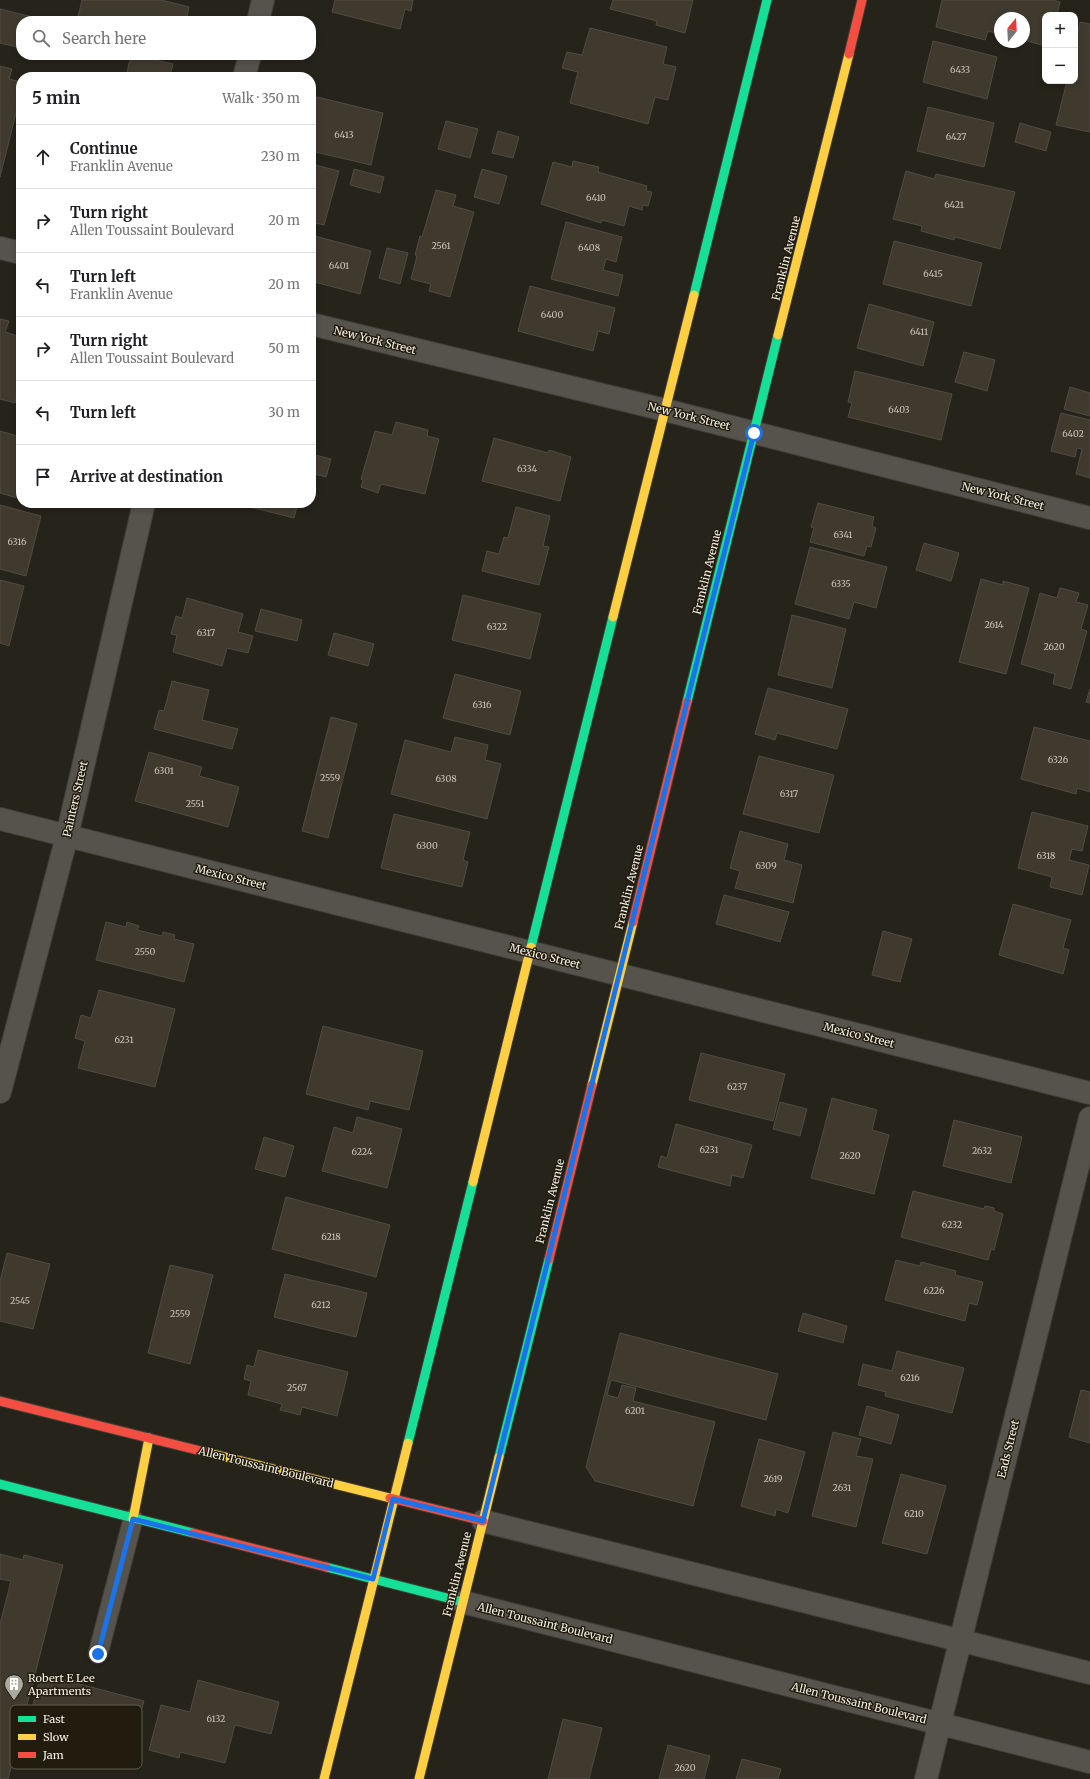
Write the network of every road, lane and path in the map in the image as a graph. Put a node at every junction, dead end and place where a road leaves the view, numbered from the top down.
1 (263, 0) edge
2 (767, 0) edge
3 (862, 0) edge
4 (259, 16) edge
5 (249, 60) edge
6 (245, 72) edge
7 (0, 248) edge
8 (16, 253) edge
9 (316, 325) edge
10 (665, 410) junction
11 (754, 433) junction
12 (143, 508) edge
13 (1090, 518) edge
14 (0, 819) edge
15 (67, 836) junction
16 (529, 952) junction
17 (619, 974) junction
18 (0, 1092) edge
19 (1090, 1093) edge
20 (1090, 1118) edge
21 (0, 1401) edge
22 (149, 1438) junction
23 (0, 1484) edge
24 (393, 1499) junction
25 (133, 1519) junction
26 (483, 1521) junction
27 (373, 1579) junction
28 (463, 1602) junction
29 (961, 1640) junction
30 (98, 1654) dead end
31 (1090, 1673) edge
32 (940, 1724) junction
33 (1090, 1762) edge
34 (324, 1779) edge
35 (419, 1779) edge
36 (926, 1779) edge

1 - 4 street
2 - 10 street
3 - 11 street, Franklin Avenue
5 - 6 street
7 - 8 street
9 - 10 street, New York Street
10 - 11 street, New York Street
10 - 16 street
11 - 13 street, New York Street
11 - 17 street, Franklin Avenue
12 - 15 street, Painters Street
14 - 15 street, Mexico Street
15 - 16 street, Mexico Street
15 - 18 street, Painters Street
16 - 17 street, Mexico Street
16 - 24 street
17 - 19 street, Mexico Street
17 - 26 street, Franklin Avenue
20 - 29 street, Eads Street
21 - 22 street, Allen Toussaint Boulevard
22 - 24 street, Allen Toussaint Boulevard
22 - 25 street
23 - 25 street, Allen Toussaint Boulevard
24 - 26 street, Allen Toussaint Boulevard
24 - 27 street
25 - 27 street, Allen Toussaint Boulevard
25 - 30 lane
26 - 28 street, Franklin Avenue
26 - 29 street, Allen Toussaint Boulevard
27 - 28 street, Allen Toussaint Boulevard
27 - 34 street
28 - 32 street, Allen Toussaint Boulevard
28 - 35 street, Franklin Avenue
29 - 31 street, Allen Toussaint Boulevard
29 - 32 street, Eads Street
32 - 33 street, Allen Toussaint Boulevard
32 - 36 street, Eads Street

